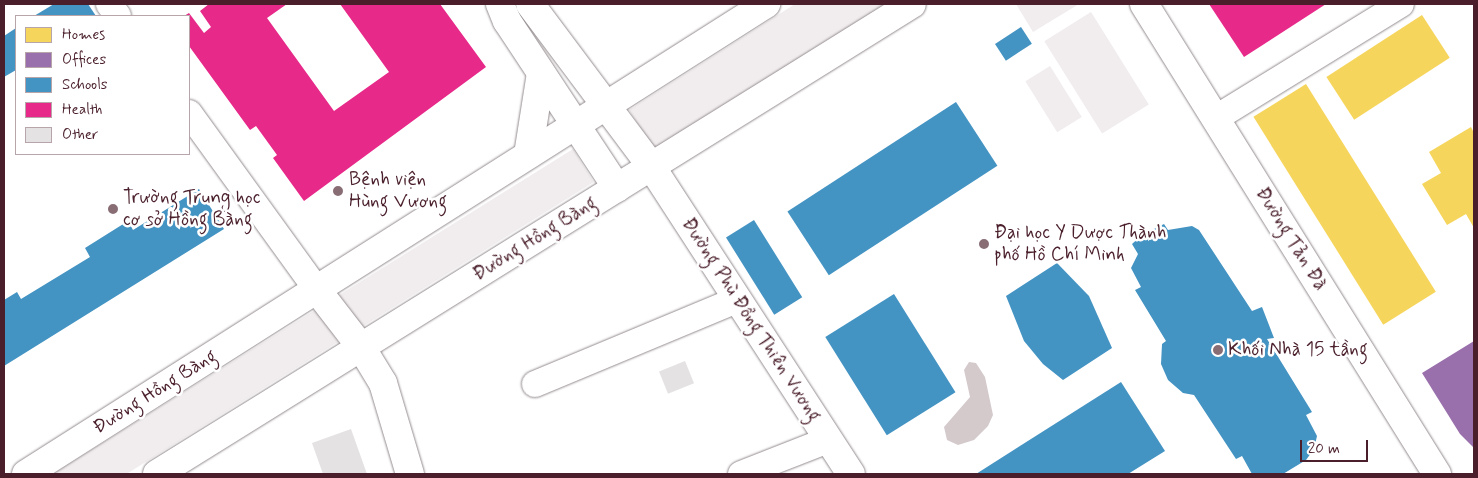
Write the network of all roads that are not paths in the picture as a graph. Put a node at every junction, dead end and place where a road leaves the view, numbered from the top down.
1 (109, 4) edge
2 (500, 4) edge
3 (530, 4) edge
4 (766, 4) edge
5 (912, 4) edge
6 (1144, 4) edge
7 (1401, 4) edge
8 (117, 15) edge
9 (541, 73) junction
10 (606, 104) junction
11 (190, 114) edge
12 (1216, 118) junction
13 (574, 124) junction
14 (528, 155) junction
15 (651, 166) junction
16 (617, 188) junction
17 (317, 290) junction
18 (737, 300) junction
19 (361, 348) junction
20 (535, 384) dead end
21 (828, 440) junction
22 (26, 474) edge
23 (158, 474) edge
24 (410, 474) edge
25 (741, 474) edge
26 (851, 474) edge
27 (1437, 474) edge

1 - 8 street
2 - 9 main road
3 - 10 main road, Đường Phù Đổng Thiên Vương
4 - 10 main road, Đường Hồng Bàng
5 - 15 main road, Đường Hồng Bàng
6 - 12 main road, Đường Tản Đà
7 - 12 street
9 - 13 main road
9 - 14 main road
10 - 13 main road, Đường Hồng Bàng
10 - 15 main road, Đường Phù Đổng Thiên Vương
11 - 17 street
12 - 27 main road, Đường Tản Đà
13 - 14 main road, Đường Hồng Bàng
13 - 16 main road
14 - 17 main road, Đường Hồng Bàng
15 - 16 main road, Đường Hồng Bàng
15 - 18 main road, Đường Phù Đổng Thiên Vương
16 - 19 main road, Đường Hồng Bàng
17 - 19 main road
17 - 22 main road, Đường Hồng Bàng
18 - 20 street
18 - 21 main road, Đường Phù Đổng Thiên Vương
19 - 23 main road, Đường Hồng Bàng
19 - 24 main road
21 - 25 street
21 - 26 main road, Đường Phù Đổng Thiên Vương

